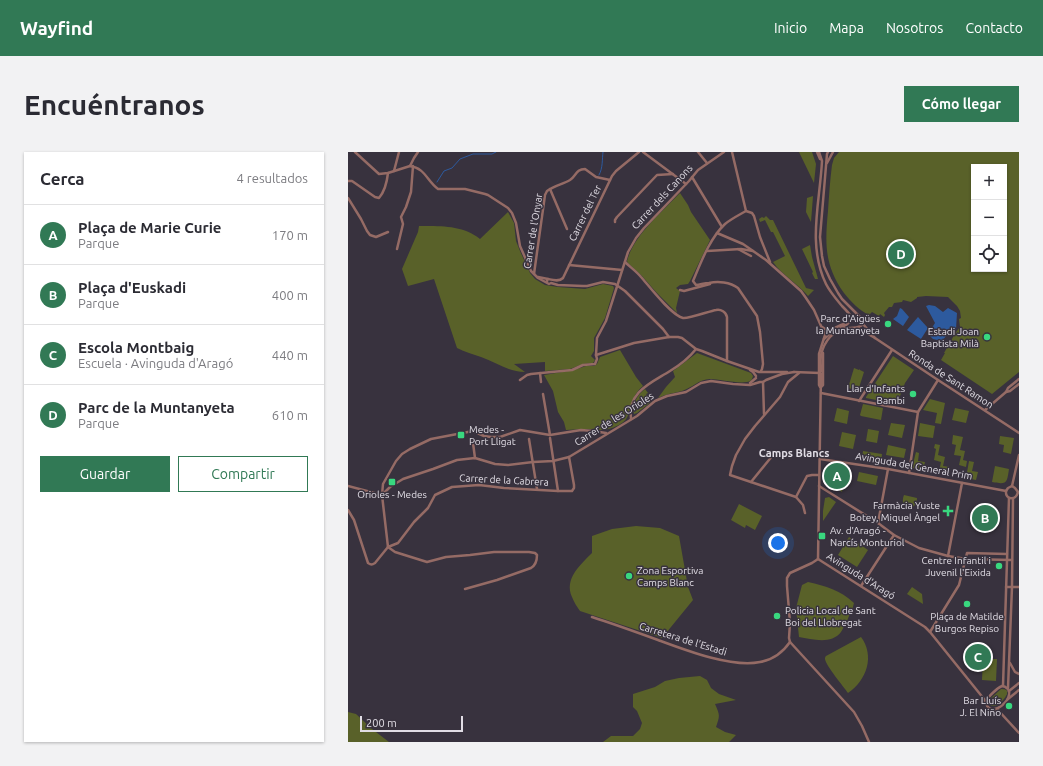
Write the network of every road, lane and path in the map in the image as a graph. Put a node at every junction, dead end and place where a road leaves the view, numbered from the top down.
1 (355, 152) edge
2 (399, 152) edge
3 (418, 152) edge
4 (639, 152) edge
5 (643, 152) edge
6 (698, 152) edge
7 (724, 152) edge
8 (732, 152) edge
9 (818, 152) edge
10 (828, 152) edge
11 (833, 152) edge
12 (707, 163) junction
13 (412, 166) junction
14 (826, 167) junction
15 (394, 171) junction
16 (388, 173) junction
17 (673, 174) junction
18 (692, 177) junction
19 (610, 180) junction
20 (348, 181) edge
21 (686, 184) junction
22 (550, 189) junction
23 (348, 198) edge
24 (746, 211) junction
25 (615, 222) dead end
26 (722, 227) junction
27 (567, 229) dead end
28 (388, 232) dead end
29 (717, 233) junction
30 (397, 249) dead end
31 (738, 249) junction
32 (707, 251) junction
33 (754, 252) junction
34 (751, 256) dead end
35 (625, 262) junction
36 (771, 264) junction
37 (569, 266) junction
38 (622, 270) junction
39 (534, 276) junction
40 (550, 281) junction
41 (714, 282) junction
42 (618, 286) junction
43 (680, 290) dead end
44 (859, 316) junction
45 (852, 320) junction
46 (849, 324) junction
47 (863, 324) junction
48 (820, 325) junction
49 (856, 327) junction
50 (669, 337) junction
51 (824, 338) junction
52 (875, 338) junction
53 (696, 349) junction
54 (823, 350) junction
55 (892, 350) junction
56 (596, 355) junction
57 (727, 361) junction
58 (744, 367) junction
59 (761, 372) junction
60 (794, 372) junction
61 (799, 372) junction
62 (540, 373) junction
63 (820, 373) junction
64 (756, 377) junction
65 (1019, 379) edge
66 (520, 380) dead end
67 (938, 380) junction
68 (763, 381) junction
69 (541, 382) dead end
70 (744, 384) junction
71 (1019, 384) edge
72 (821, 388) junction
73 (1006, 392) junction
74 (820, 393) junction
75 (543, 394) dead end
76 (859, 401) junction
77 (985, 410) junction
78 (918, 412) junction
79 (764, 414) junction
80 (631, 419) junction
81 (1019, 432) edge
82 (607, 434) junction
83 (550, 437) junction
84 (529, 439) dead end
85 (473, 443) dead end
86 (773, 455) dead end
87 (1019, 455) edge
88 (570, 457) junction
89 (474, 458) junction
90 (820, 458) junction
91 (553, 461) junction
92 (533, 462) junction
93 (888, 469) junction
94 (909, 473) junction
95 (819, 475) junction
96 (751, 482) junction
97 (962, 483) junction
98 (348, 486) edge
99 (819, 486) junction
100 (1012, 486) junction
101 (536, 490) junction
102 (558, 491) junction
103 (1006, 491) junction
104 (1018, 492) edge
105 (382, 495) junction
106 (796, 497) junction
107 (1009, 498) junction
108 (1013, 499) junction
109 (348, 510) edge
110 (805, 513) dead end
111 (878, 523) junction
112 (894, 535) junction
113 (388, 547) junction
114 (1007, 554) junction
115 (948, 556) junction
116 (966, 558) junction
117 (818, 559) junction
118 (1007, 560) junction
119 (1012, 560) junction
120 (861, 586) junction
121 (1006, 587) junction
122 (1012, 587) junction
123 (1019, 587) edge
124 (465, 589) dead end
125 (592, 617) dead end
126 (930, 632) junction
127 (790, 642) junction
128 (1009, 662) junction
129 (1019, 674) edge
130 (1019, 683) edge
131 (1003, 686) junction
132 (1009, 690) junction
133 (1019, 690) edge
134 (980, 694) junction
135 (988, 698) junction
136 (1008, 700) junction
137 (986, 701) junction
138 (997, 708) junction
139 (1019, 733) edge
140 (869, 742) edge

1 - 16 street
2 - 15 street
3 - 13 street
4 - 19 street, Carrer del Ter
5 - 17 street
6 - 12 street
7 - 12 street, Carrer dels Canons
8 - 24 street
9 - 45 street, Ronda de Sant Ramon
10 - 14 street, Ronda de Sant Ramon
11 - 14 street, Ronda de Sant Ramon
12 - 18 street, Carrer dels Canons
13 - 15 street
13 - 30 street
13 - 39 street
14 - 44 street, Ronda de Sant Ramon
15 - 16 street
16 - 20 street
17 - 21 street
17 - 25 street
18 - 21 street, Carrer dels Canons
18 - 26 street
19 - 22 street, Carrer de l'Onyar
19 - 37 street, Carrer del Ter
21 - 35 street, Carrer dels Canons
22 - 27 street
22 - 39 street, Carrer de l'Onyar
23 - 28 street
24 - 26 street
24 - 36 street
26 - 29 street
29 - 32 street
29 - 33 street
31 - 32 street
31 - 33 street
31 - 34 street
32 - 41 street
33 - 36 street
35 - 38 street, Carrer dels Canons
35 - 57 street
36 - 48 street
37 - 38 street
37 - 40 street, Carrer del Ter
38 - 42 street, Carrer dels Canons
39 - 40 street
39 - 40 street
40 - 42 street
41 - 43 street
41 - 59 street
42 - 50 street
42 - 56 street, Carrer dels Canons
44 - 45 street
44 - 47 street, Ronda de Sant Ramon
45 - 46 street
45 - 49 street, Ronda de Sant Ramon
46 - 48 street
46 - 51 street
47 - 49 street
47 - 52 street, Ronda de Sant Ramon
48 - 51 street
49 - 52 street, Ronda de Sant Ramon
49 - 54 street, Avinguda d'Aragó
50 - 53 street
50 - 56 street
51 - 63 street, Avinguda d'Aragó
52 - 55 street, Ronda de Sant Ramon
53 - 57 street
53 - 80 street
54 - 63 street, Avinguda d'Aragó
54 - 72 street, Avinguda d'Aragó
55 - 67 street, Ronda de Sant Ramon
55 - 76 street
56 - 62 street
57 - 58 street
58 - 59 street
58 - 64 street
59 - 60 street
59 - 64 street
59 - 68 street
60 - 61 street
60 - 68 street, Carrer de les Orioles
61 - 63 street
61 - 79 street
62 - 66 street
62 - 69 street
63 - 72 street, Avinguda d'Aragó
64 - 68 street
64 - 70 street
65 - 73 street
67 - 77 street, Ronda de Sant Ramon
67 - 78 street
68 - 70 street, Carrer de les Orioles
68 - 79 street
70 - 80 street, Carrer de les Orioles
71 - 73 street
72 - 74 street, Avinguda d'Aragó
73 - 77 street
74 - 76 street
74 - 90 street, Avinguda d'Aragó
75 - 83 street
76 - 78 street
77 - 81 street, Ronda de Sant Ramon
78 - 94 street
79 - 96 street
80 - 82 street, Carrer de les Orioles
82 - 83 street
82 - 88 street, Carrer de les Orioles
83 - 91 street
83 - 105 street
84 - 92 street
85 - 89 street
86 - 96 street
87 - 100 street
88 - 91 street, Carrer de les Orioles
88 - 102 street, Carrer de la Cabrera
89 - 92 street, Carrer de les Orioles
89 - 105 street, Carrer de les Orioles
90 - 93 street, Avinguda del General Prim
90 - 95 street, Avinguda d'Aragó
91 - 92 street, Carrer de les Orioles
91 - 102 street
92 - 101 street
93 - 94 street, Avinguda del General Prim
93 - 111 street
94 - 97 street, Avinguda del General Prim
95 - 99 street, Avinguda d'Aragó
95 - 106 street
96 - 106 street
97 - 103 street, Avinguda del General Prim
97 - 115 street
98 - 105 street
99 - 111 street
99 - 117 street, Avinguda d'Aragó
100 - 103 street
100 - 104 street
101 - 102 street, Carrer de la Cabrera
101 - 113 street, Carrer de la Cabrera
103 - 107 street
104 - 108 street
105 - 113 street
106 - 110 street
107 - 108 street
107 - 114 street
108 - 119 street
109 - 113 street
111 - 112 street
112 - 115 street
112 - 120 street
113 - 124 street
114 - 116 street
114 - 118 street
115 - 116 street
116 - 118 street
116 - 126 street
117 - 120 street, Avinguda d'Aragó
117 - 127 street
118 - 119 street
118 - 121 street
119 - 122 street
120 - 126 street, Avinguda d'Aragó
121 - 122 street
121 - 131 street
122 - 123 street
122 - 128 street
125 - 127 street, Carretera de l'Estadi
126 - 134 street, Avinguda d'Aragó
127 - 140 street
128 - 129 street
128 - 132 street
130 - 132 street
131 - 132 street
131 - 135 street
132 - 136 street
133 - 136 street
134 - 135 street, Avinguda d'Aragó
134 - 137 street, Avinguda d'Aragó
135 - 137 street
136 - 138 street
137 - 138 street, Avinguda d'Aragó
138 - 139 street

